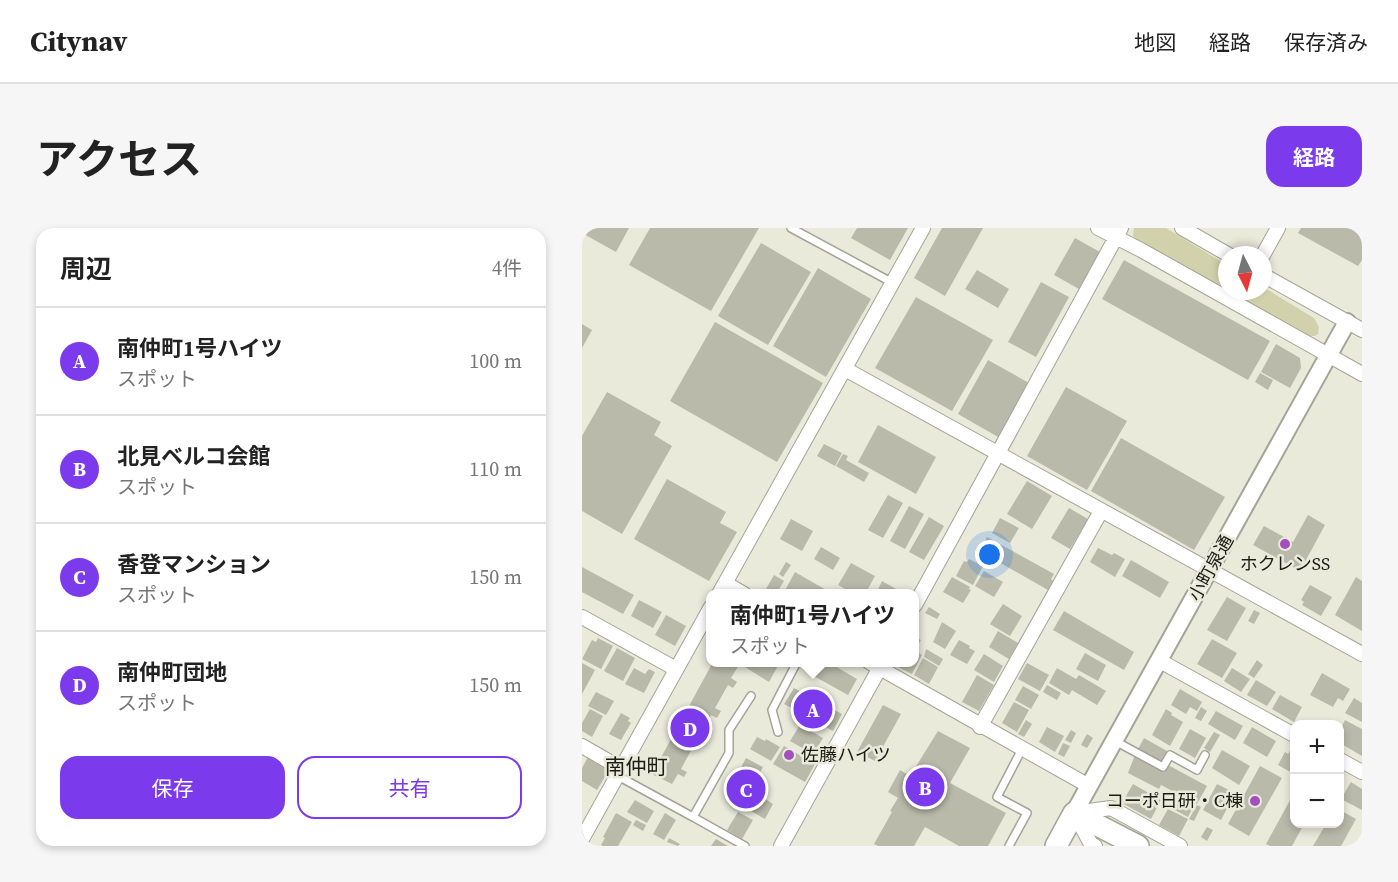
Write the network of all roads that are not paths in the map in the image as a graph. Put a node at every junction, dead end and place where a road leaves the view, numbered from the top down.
1 (791, 228) edge
2 (923, 228) edge
3 (1098, 228) edge
4 (1182, 228) edge
5 (1278, 228) edge
6 (1118, 233) edge
7 (1268, 246) edge
8 (1218, 249) edge
9 (1272, 279) edge
10 (893, 284) junction
11 (1355, 326) edge
12 (1329, 357) junction
13 (846, 369) junction
14 (1362, 374) edge
15 (999, 454) junction
16 (1101, 511) junction
17 (1210, 571) junction
18 (722, 588) edge
19 (919, 598) edge
20 (706, 616) edge
21 (582, 617) edge
22 (1362, 654) edge
23 (1160, 661) junction
24 (795, 667) edge
25 (876, 667) edge
26 (880, 667) edge
27 (676, 669) junction
28 (751, 696) dead end
29 (980, 727) junction
30 (778, 732) dead end
31 (1290, 733) edge
32 (1114, 741) junction
33 (582, 746) edge
34 (1022, 750) junction
35 (1205, 755) dead end
36 (1344, 762) edge
37 (1362, 772) edge
38 (620, 773) junction
39 (1089, 786) junction
40 (1074, 813) junction
41 (693, 817) junction
42 (582, 839) edge
43 (745, 846) edge
44 (781, 846) edge
45 (1009, 846) edge
46 (1056, 846) edge
47 (1095, 846) edge
48 (1138, 846) edge
49 (1180, 846) edge

1 - 10 lane
2 - 10 street
3 - 6 street
4 - 8 street
5 - 7 street
6 - 12 street
6 - 15 street
9 - 11 street
10 - 13 street
11 - 12 street, 小町泉通
12 - 14 street
12 - 17 street, 小町泉通
13 - 15 street
13 - 18 street
15 - 16 street
15 - 19 street
16 - 17 street
16 - 29 street
17 - 22 street
17 - 23 street, 小町泉通
20 - 27 street
21 - 27 street
23 - 31 street
23 - 32 street, 小町泉通
24 - 30 lane
25 - 44 street
26 - 29 street
27 - 38 street
28 - 41 lane
29 - 34 street
32 - 35 lane
32 - 39 street, 小町泉通
33 - 38 street
34 - 39 street
34 - 45 lane
36 - 37 street
38 - 41 lane
38 - 42 street
39 - 40 street, 小町泉通
40 - 46 main road
40 - 47 street
40 - 48 main road
40 - 49 street
41 - 43 lane

